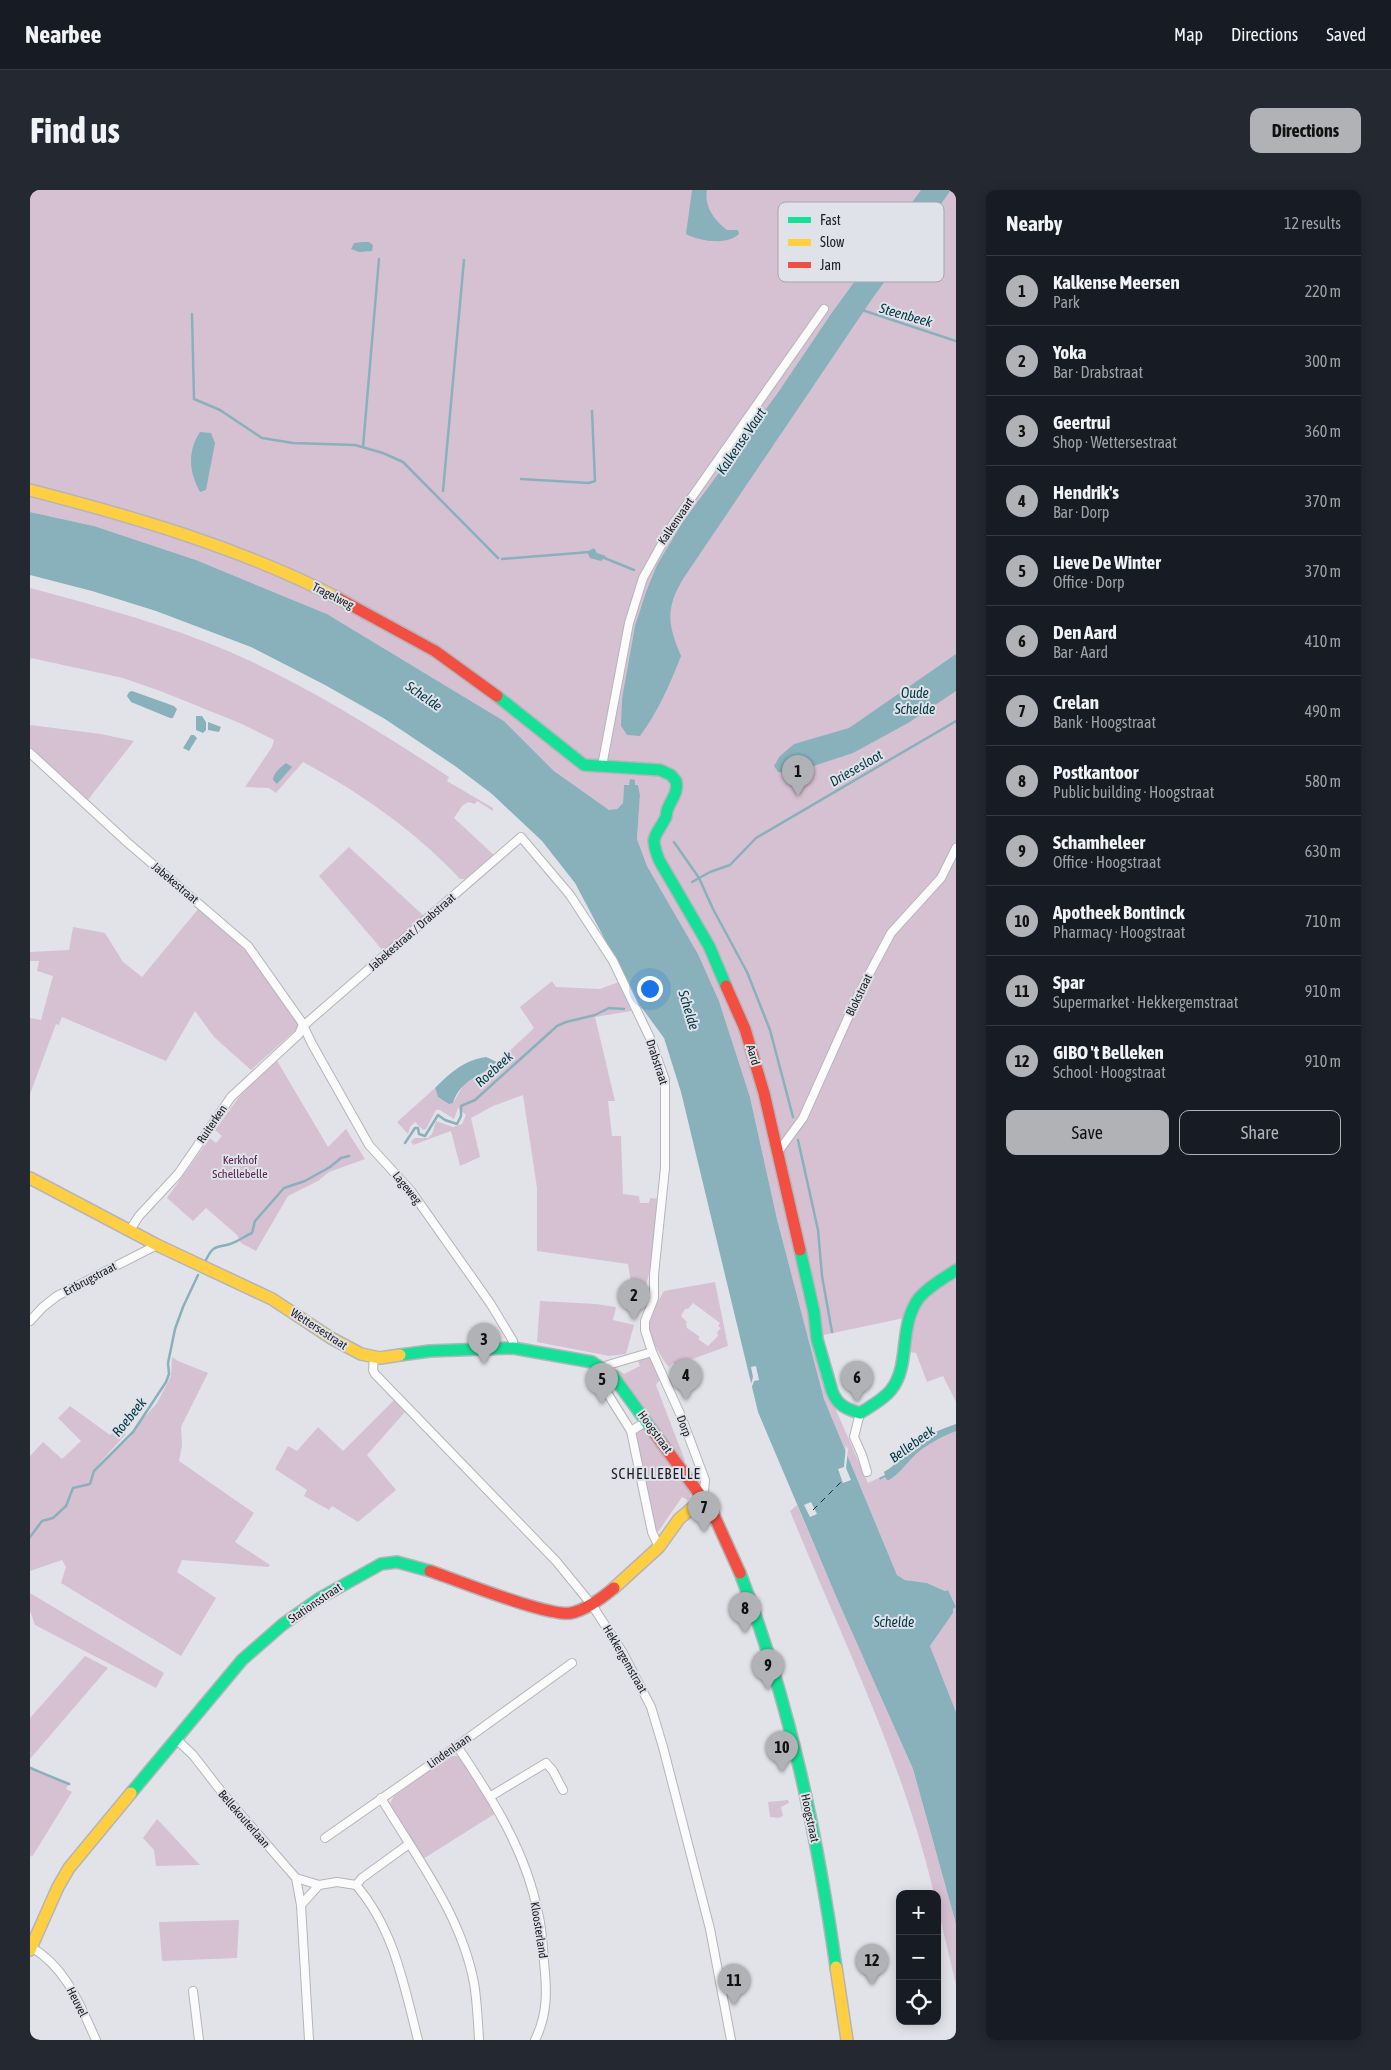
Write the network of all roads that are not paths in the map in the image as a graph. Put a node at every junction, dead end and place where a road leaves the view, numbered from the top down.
1 (824, 310) dead end
2 (30, 490) edge
3 (30, 753) edge
4 (602, 766) junction
5 (521, 837) joint
6 (956, 848) edge
7 (302, 1027) junction
8 (778, 1152) junction
9 (30, 1178) edge
10 (130, 1230) junction
11 (156, 1245) junction
12 (956, 1270) edge
13 (30, 1321) edge
14 (513, 1348) junction
15 (652, 1352) junction
16 (374, 1358) junction
17 (583, 1360) joint
18 (602, 1368) junction
19 (860, 1413) junction
20 (647, 1421) junction
21 (630, 1432) junction
22 (867, 1472) dead end
23 (702, 1496) junction
24 (659, 1547) junction
25 (592, 1605) junction
26 (572, 1663) dead end
27 (176, 1740) junction
28 (457, 1746) junction
29 (563, 1790) dead end
30 (491, 1796) junction
31 (381, 1798) junction
32 (325, 1838) dead end
33 (409, 1844) junction
34 (296, 1878) junction
35 (319, 1885) junction
36 (356, 1885) junction
37 (301, 1905) junction
38 (31, 1948) edge
39 (193, 1990) dead end
40 (96, 2040) edge
41 (199, 2040) edge
42 (309, 2040) edge
43 (418, 2040) edge
44 (479, 2040) edge
45 (535, 2040) edge
46 (731, 2040) edge
47 (847, 2040) edge

1 - 4 street, Kalkenvaart
2 - 4 street, Tragelweg
3 - 7 street, Jabekestraat
4 - 8 street, Aard
5 - 7 street, Jabekestraat / Drabstraat
5 - 15 street, Drabstraat
6 - 8 street, Blokstraat
7 - 10 street, Ruiterken
7 - 14 street, Lageweg
8 - 19 street, Aard
9 - 10 street, Wettersestraat
10 - 11 street, Wettersestraat
11 - 13 street, Ertbrugstraat
11 - 16 street, Wettersestraat
12 - 19 street
14 - 16 street, Wettersestraat
14 - 17 street, Wettersestraat
15 - 18 street
15 - 23 street, Dorp
16 - 25 street, Hekkergemstraat
17 - 18 street, Hoogstraat
18 - 20 street, Hoogstraat
18 - 21 street
19 - 22 street
20 - 21 street
20 - 23 street, Hoogstraat
21 - 24 street
23 - 24 street, Stationsstraat
23 - 47 street, Hoogstraat
24 - 25 street, Stationsstraat
25 - 27 street, Stationsstraat
25 - 46 street, Hekkergemstraat
26 - 28 street, Lindenlaan
27 - 34 street, Bellekouterlaan
27 - 38 street, Stationsstraat
28 - 30 street, Kloosterland
28 - 31 street, Lindenlaan
29 - 30 street
30 - 45 street, Kloosterland
31 - 32 street, Lindenlaan
31 - 33 street
33 - 36 street
33 - 44 street
34 - 35 street
34 - 37 street
35 - 36 street
35 - 37 street
36 - 43 street
37 - 42 street
38 - 40 street, Heuvel
39 - 41 street

